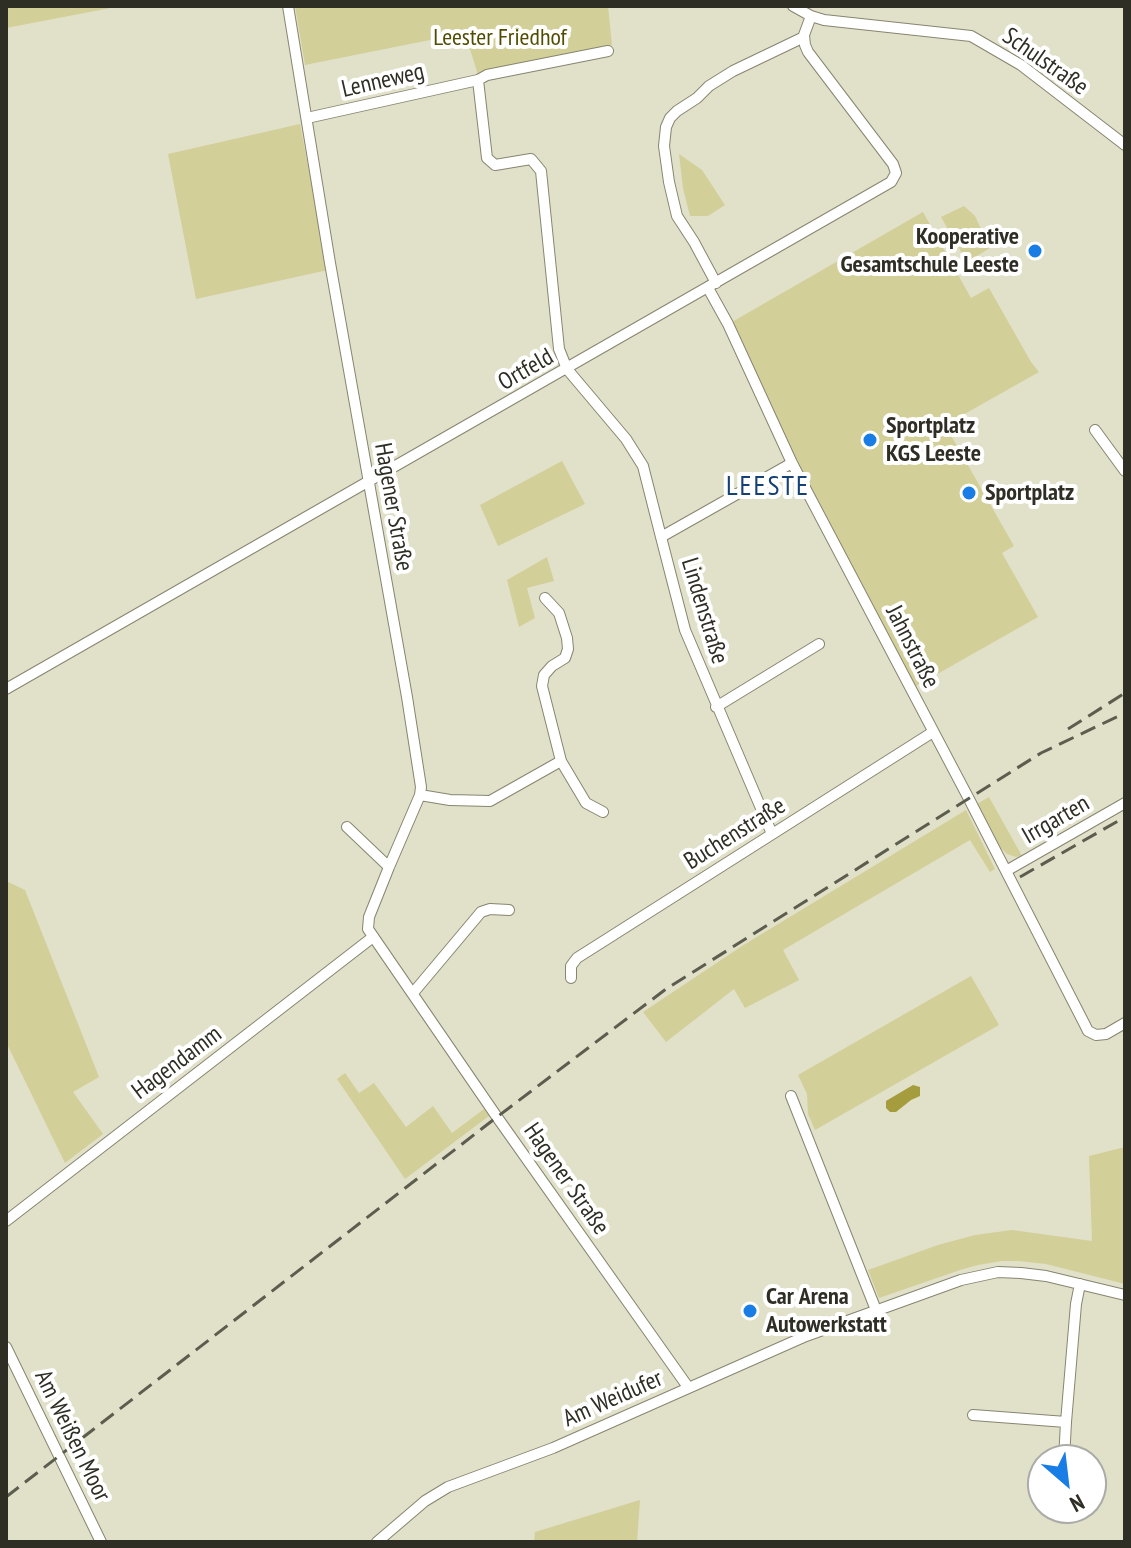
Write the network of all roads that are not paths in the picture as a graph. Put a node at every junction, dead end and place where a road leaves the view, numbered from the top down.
1 (288, 6) edge
2 (793, 6) edge
3 (811, 16) junction
4 (804, 37) junction
5 (608, 51) dead end
6 (478, 80) junction
7 (307, 118) junction
8 (1125, 145) edge
9 (712, 285) junction
10 (567, 369) junction
11 (1095, 430) dead end
12 (792, 463) junction
13 (1125, 471) edge
14 (369, 482) junction
15 (661, 537) junction
16 (545, 598) dead end
17 (819, 644) dead end
18 (6, 689) edge
19 (716, 707) junction
20 (933, 732) junction
21 (561, 761) junction
22 (420, 795) junction
23 (1125, 803) edge
24 (603, 812) dead end
25 (347, 827) dead end
26 (772, 834) junction
27 (389, 867) junction
28 (1006, 871) junction
29 (509, 910) dead end
30 (373, 937) junction
31 (571, 978) dead end
32 (413, 993) junction
33 (1125, 1023) edge
34 (791, 1096) dead end
35 (6, 1221) edge
36 (1080, 1284) junction
37 (1125, 1295) edge
38 (876, 1310) junction
39 (6, 1347) edge
40 (688, 1387) junction
41 (973, 1415) dead end
42 (1066, 1422) junction
43 (1065, 1444) edge
44 (101, 1542) edge
45 (377, 1542) edge

1 - 7 street, Hagener Straße
2 - 3 street, Schulstraße
3 - 4 street
3 - 8 street, Schulstraße
4 - 9 street, Jahnstraße
4 - 9 street, Ortfeld
5 - 6 street, Lenneweg
6 - 7 street, Lenneweg
6 - 10 street
7 - 14 street, Hagener Straße
9 - 10 street, Ortfeld
9 - 12 street, Jahnstraße
10 - 14 street, Ortfeld
10 - 15 street
11 - 13 street
12 - 15 street, Lindenstraße
12 - 20 street, Jahnstraße
14 - 18 street, Ortfeld
14 - 22 street, Hagener Straße
15 - 19 street, Lindenstraße
16 - 21 street
17 - 19 street
19 - 26 street, Lindenstraße
20 - 26 street, Buchenstraße
20 - 28 street, Jahnstraße
21 - 22 street
21 - 24 street
22 - 27 street, Hagener Straße
23 - 28 street, Irrgarten
25 - 27 street
26 - 31 street, Buchenstraße
27 - 30 street, Hagener Straße
28 - 33 street, Jahnstraße
29 - 32 street
30 - 32 street, Hagener Straße
30 - 35 street, Hagendamm
32 - 40 street, Hagener Straße
34 - 38 street
36 - 37 street, Am Weidufer
36 - 38 street, Am Weidufer
36 - 42 street
38 - 40 street, Am Weidufer
39 - 44 street, Am Weißen Moor
40 - 45 street, Am Weidufer
41 - 42 street
42 - 43 street

